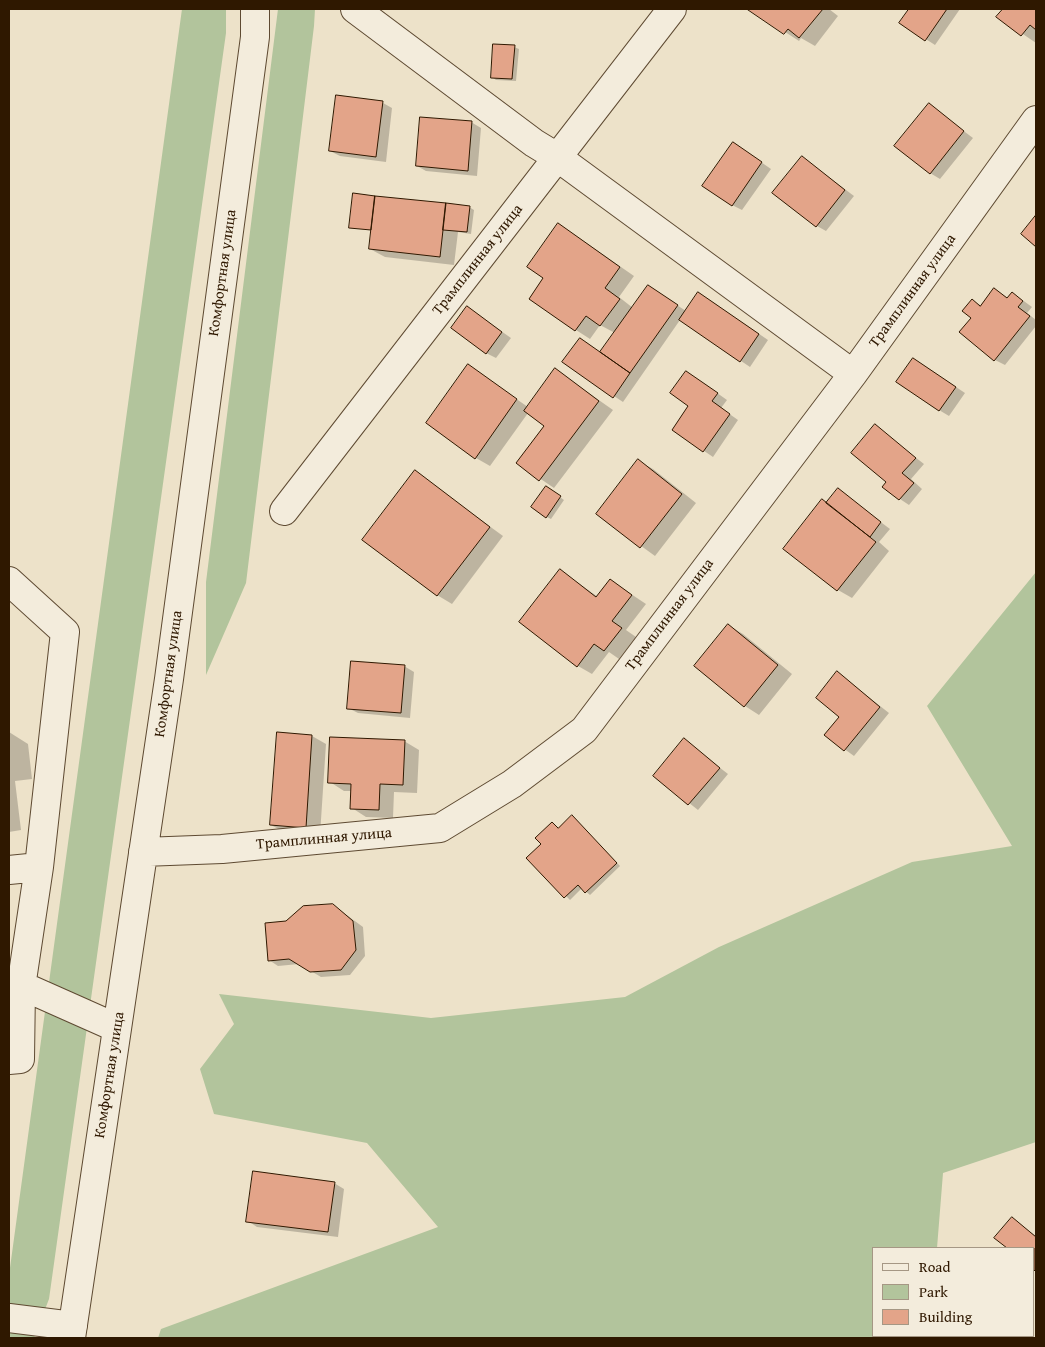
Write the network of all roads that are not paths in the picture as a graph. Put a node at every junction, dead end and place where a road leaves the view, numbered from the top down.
1 (256, 9) edge
2 (355, 9) edge
3 (672, 9) edge
4 (1036, 120) edge
5 (557, 158) junction
6 (852, 374) junction
7 (284, 511) dead end
8 (9, 581) edge
9 (143, 852) junction
10 (39, 867) junction
11 (9, 870) edge
12 (15, 983) edge
13 (117, 1028) junction
14 (9, 1060) edge
15 (9, 1318) edge
16 (72, 1332) edge

1 - 9 street, Комфортная улица
2 - 5 street
3 - 5 street, Трамплинная улица
4 - 6 street, Трамплинная улица
5 - 6 street
5 - 7 street, Трамплинная улица
6 - 9 street, Трамплинная улица
8 - 10 street
9 - 13 street, Комфортная улица
10 - 11 street
10 - 12 street
12 - 13 street
12 - 14 street
13 - 16 street, Комфортная улица
15 - 16 street

